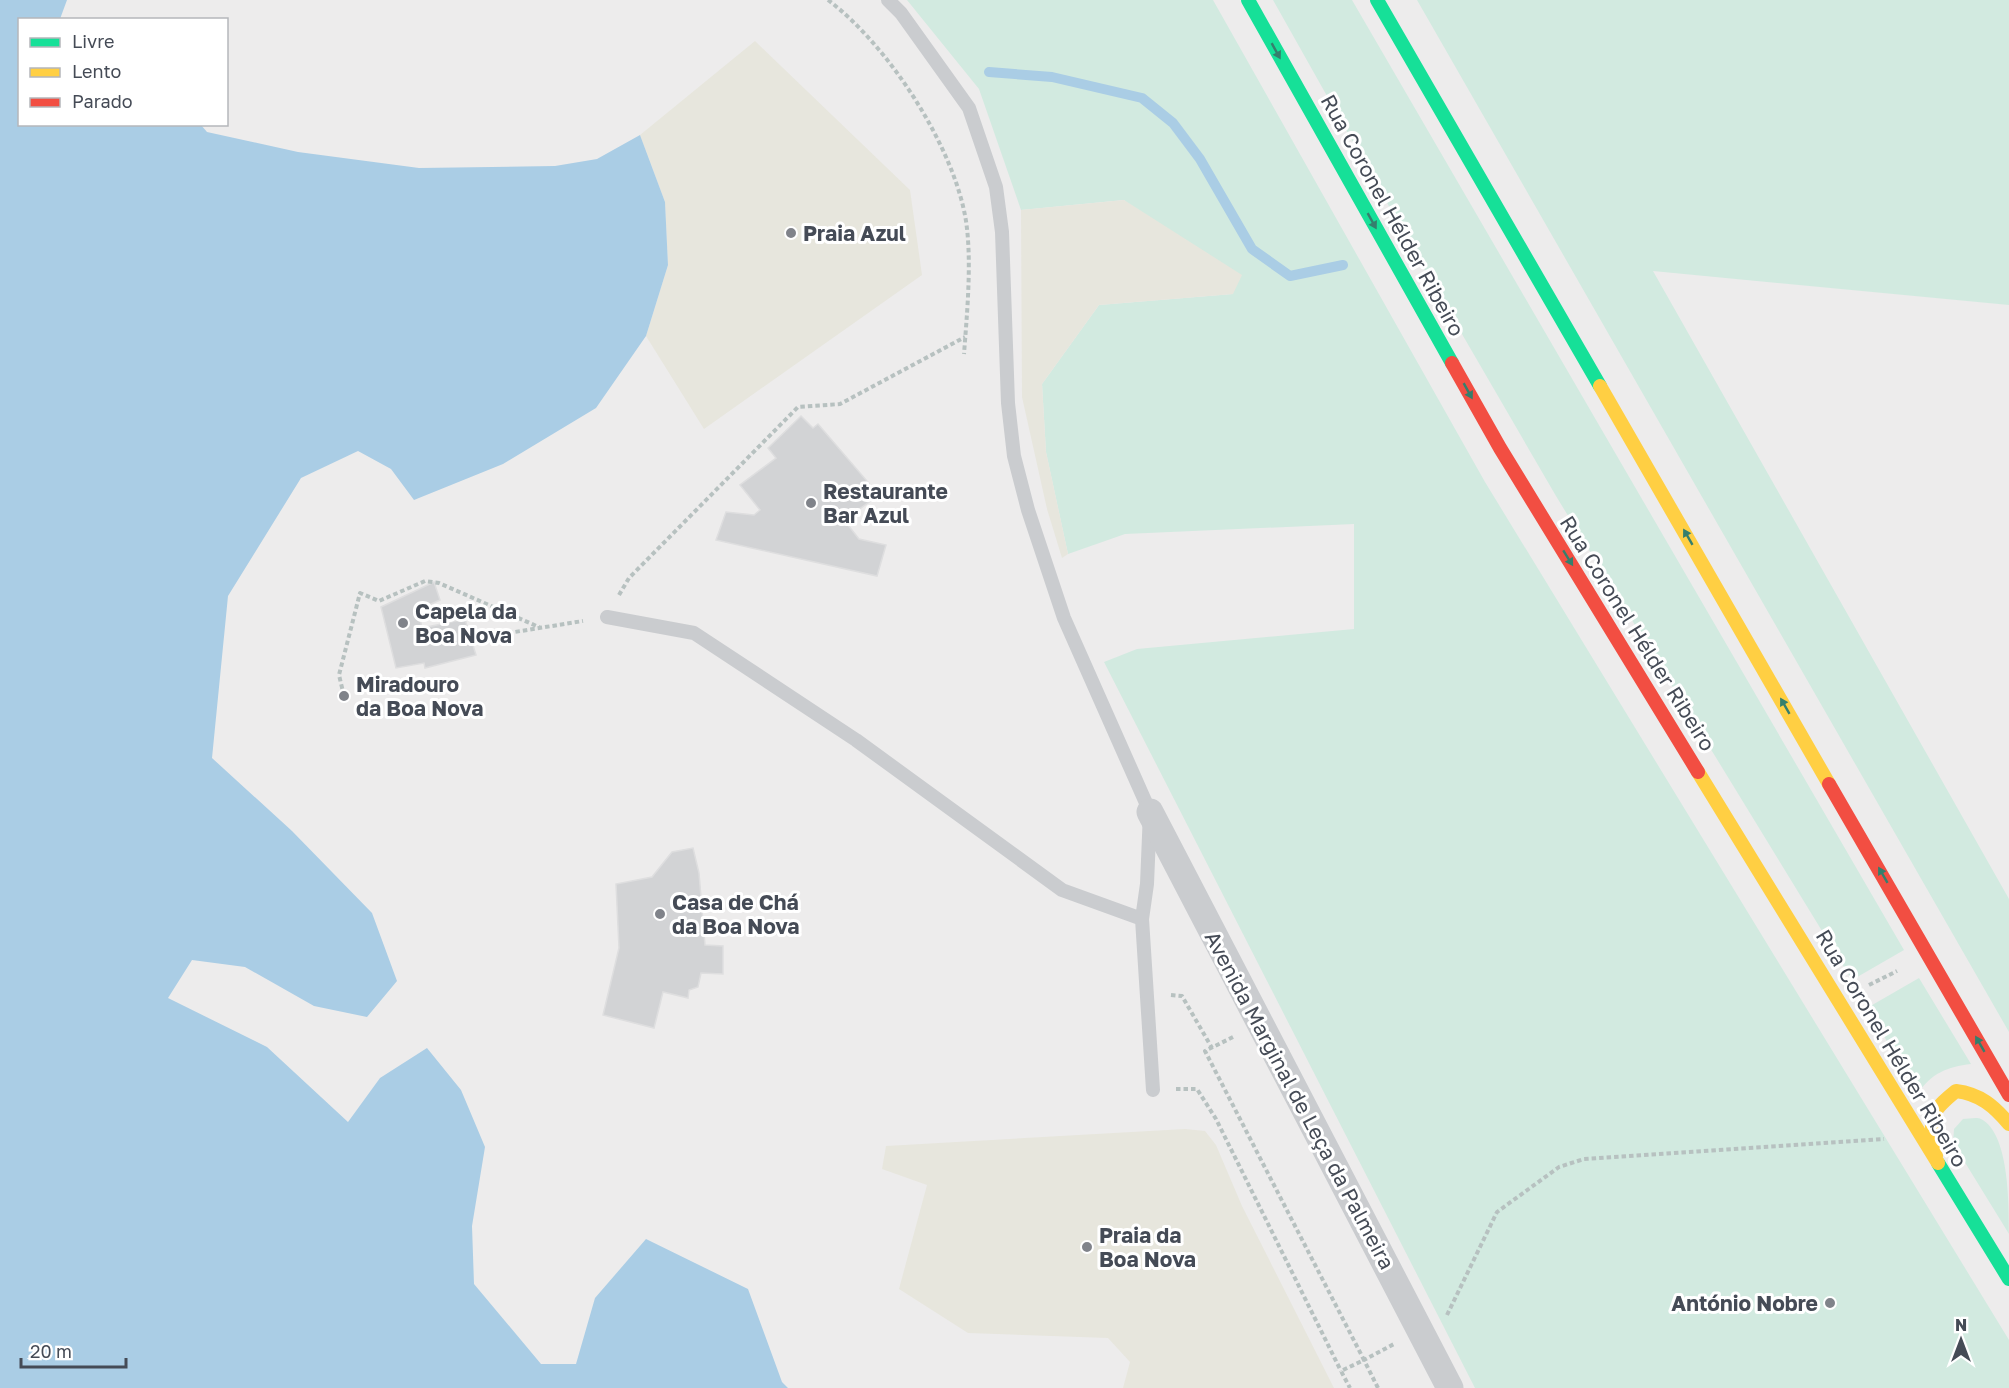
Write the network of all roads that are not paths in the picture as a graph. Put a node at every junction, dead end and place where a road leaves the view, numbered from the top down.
1 (888, 0) edge
2 (1248, 0) edge
3 (1377, 0) edge
4 (607, 617) road end
5 (1150, 812) junction
6 (1142, 919) junction
7 (1153, 1090) road end
8 (2009, 1095) edge
9 (2009, 1124) edge
10 (1936, 1162) junction
11 (2009, 1279) edge
12 (1450, 1388) edge

1 - 5 lane
2 -> 10 main road, Rua Coronel Hélder Ribeiro
8 -> 3 main road
4 - 6 lane
5 - 6 lane
5 - 12 street, Avenida Marginal de Leça da Palmeira
6 - 7 lane
9 - 10 main road
10 - 11 main road, Rua Coronel Hélder Ribeiro

